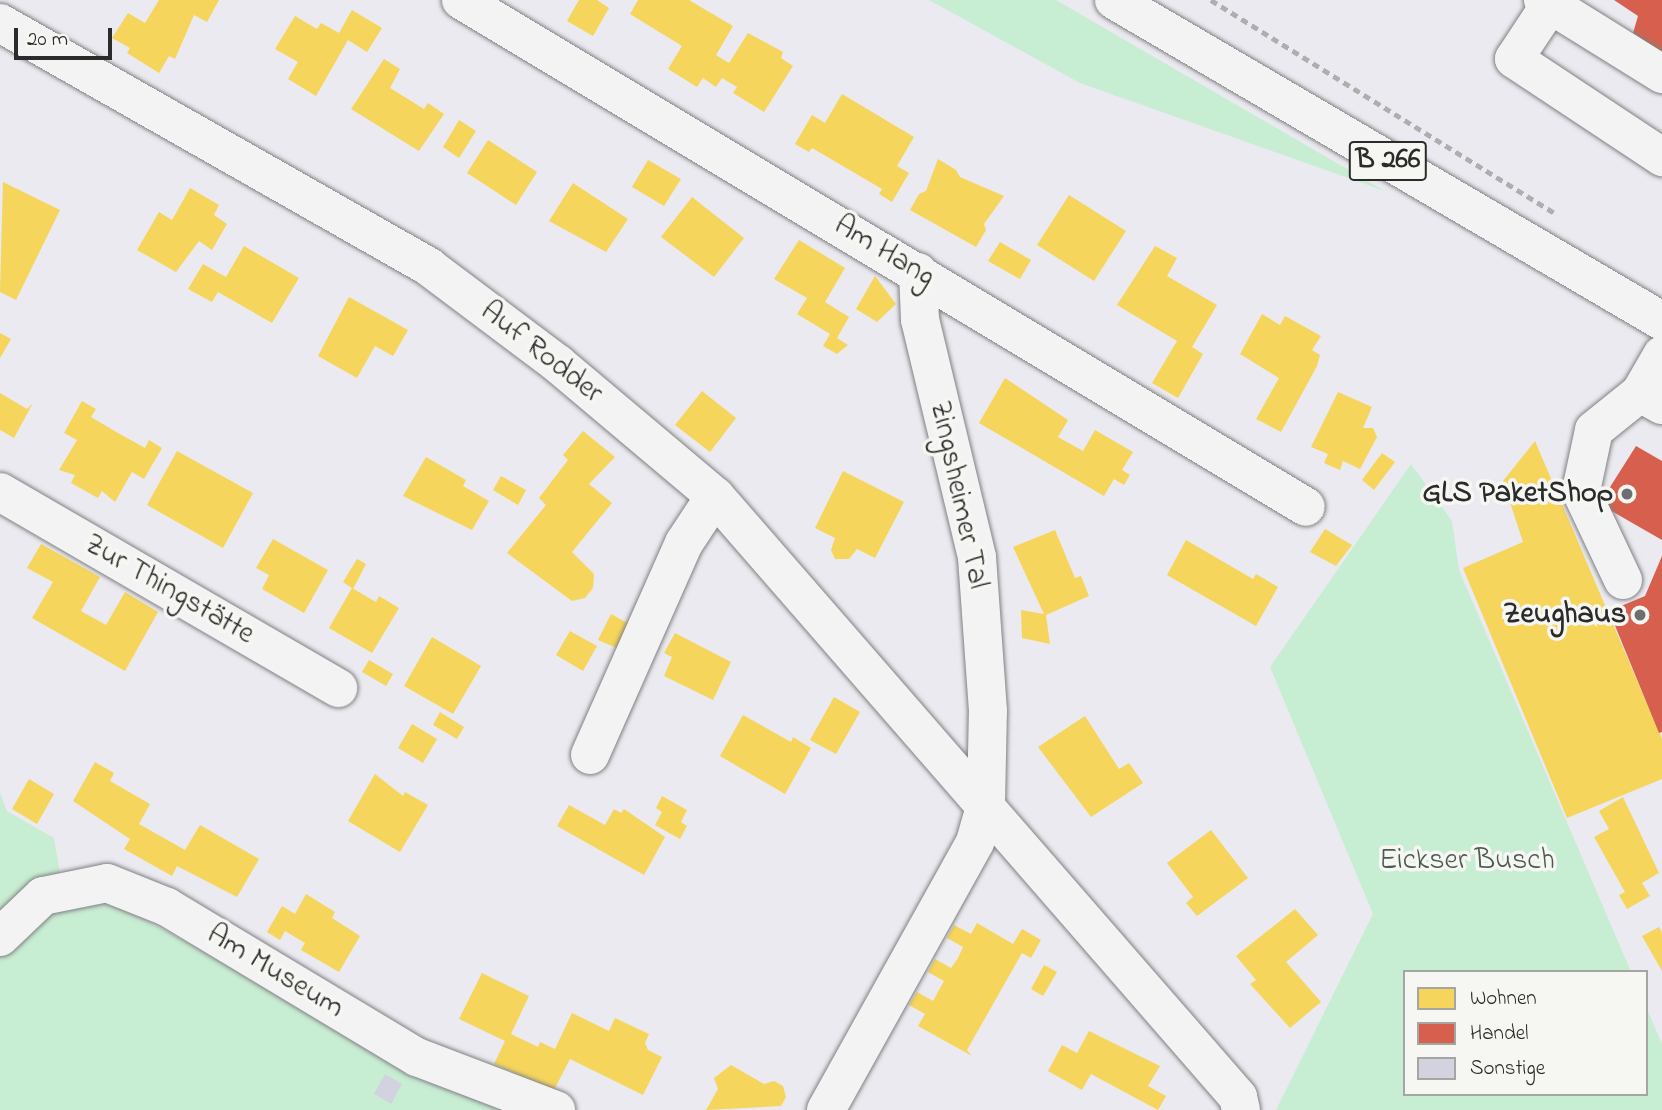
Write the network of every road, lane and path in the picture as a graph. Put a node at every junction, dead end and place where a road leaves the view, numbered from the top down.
1 (461, 0) edge
2 (1114, 0) edge
3 (1211, 0) edge
4 (1547, 2) edge
5 (0, 23) edge
6 (1662, 74) edge
7 (1662, 158) edge
8 (1561, 217) dead end
9 (918, 272) junction
10 (1662, 321) edge
11 (1662, 355) edge
12 (1651, 399) edge
13 (0, 492) edge
14 (715, 496) junction
15 (1306, 507) dead end
16 (1623, 580) dead end
17 (338, 688) dead end
18 (590, 755) dead end
19 (986, 803) junction
20 (0, 937) edge
21 (556, 1110) edge
22 (826, 1110) edge
23 (1241, 1110) edge

1 - 9 street, Am Hang
2 - 10 street, B 266
3 - 8 path
4 - 6 street
4 - 7 street
5 - 14 street, Auf Rodder
9 - 15 street, Am Hang
9 - 19 street, Zingsheimer Tal
11 - 12 street
12 - 16 street
13 - 17 street, Zur Thingstätte
14 - 18 street
14 - 19 street, Auf Rodder
19 - 22 street, Zingsheimer Tal
19 - 23 street
20 - 21 street, Am Museum

